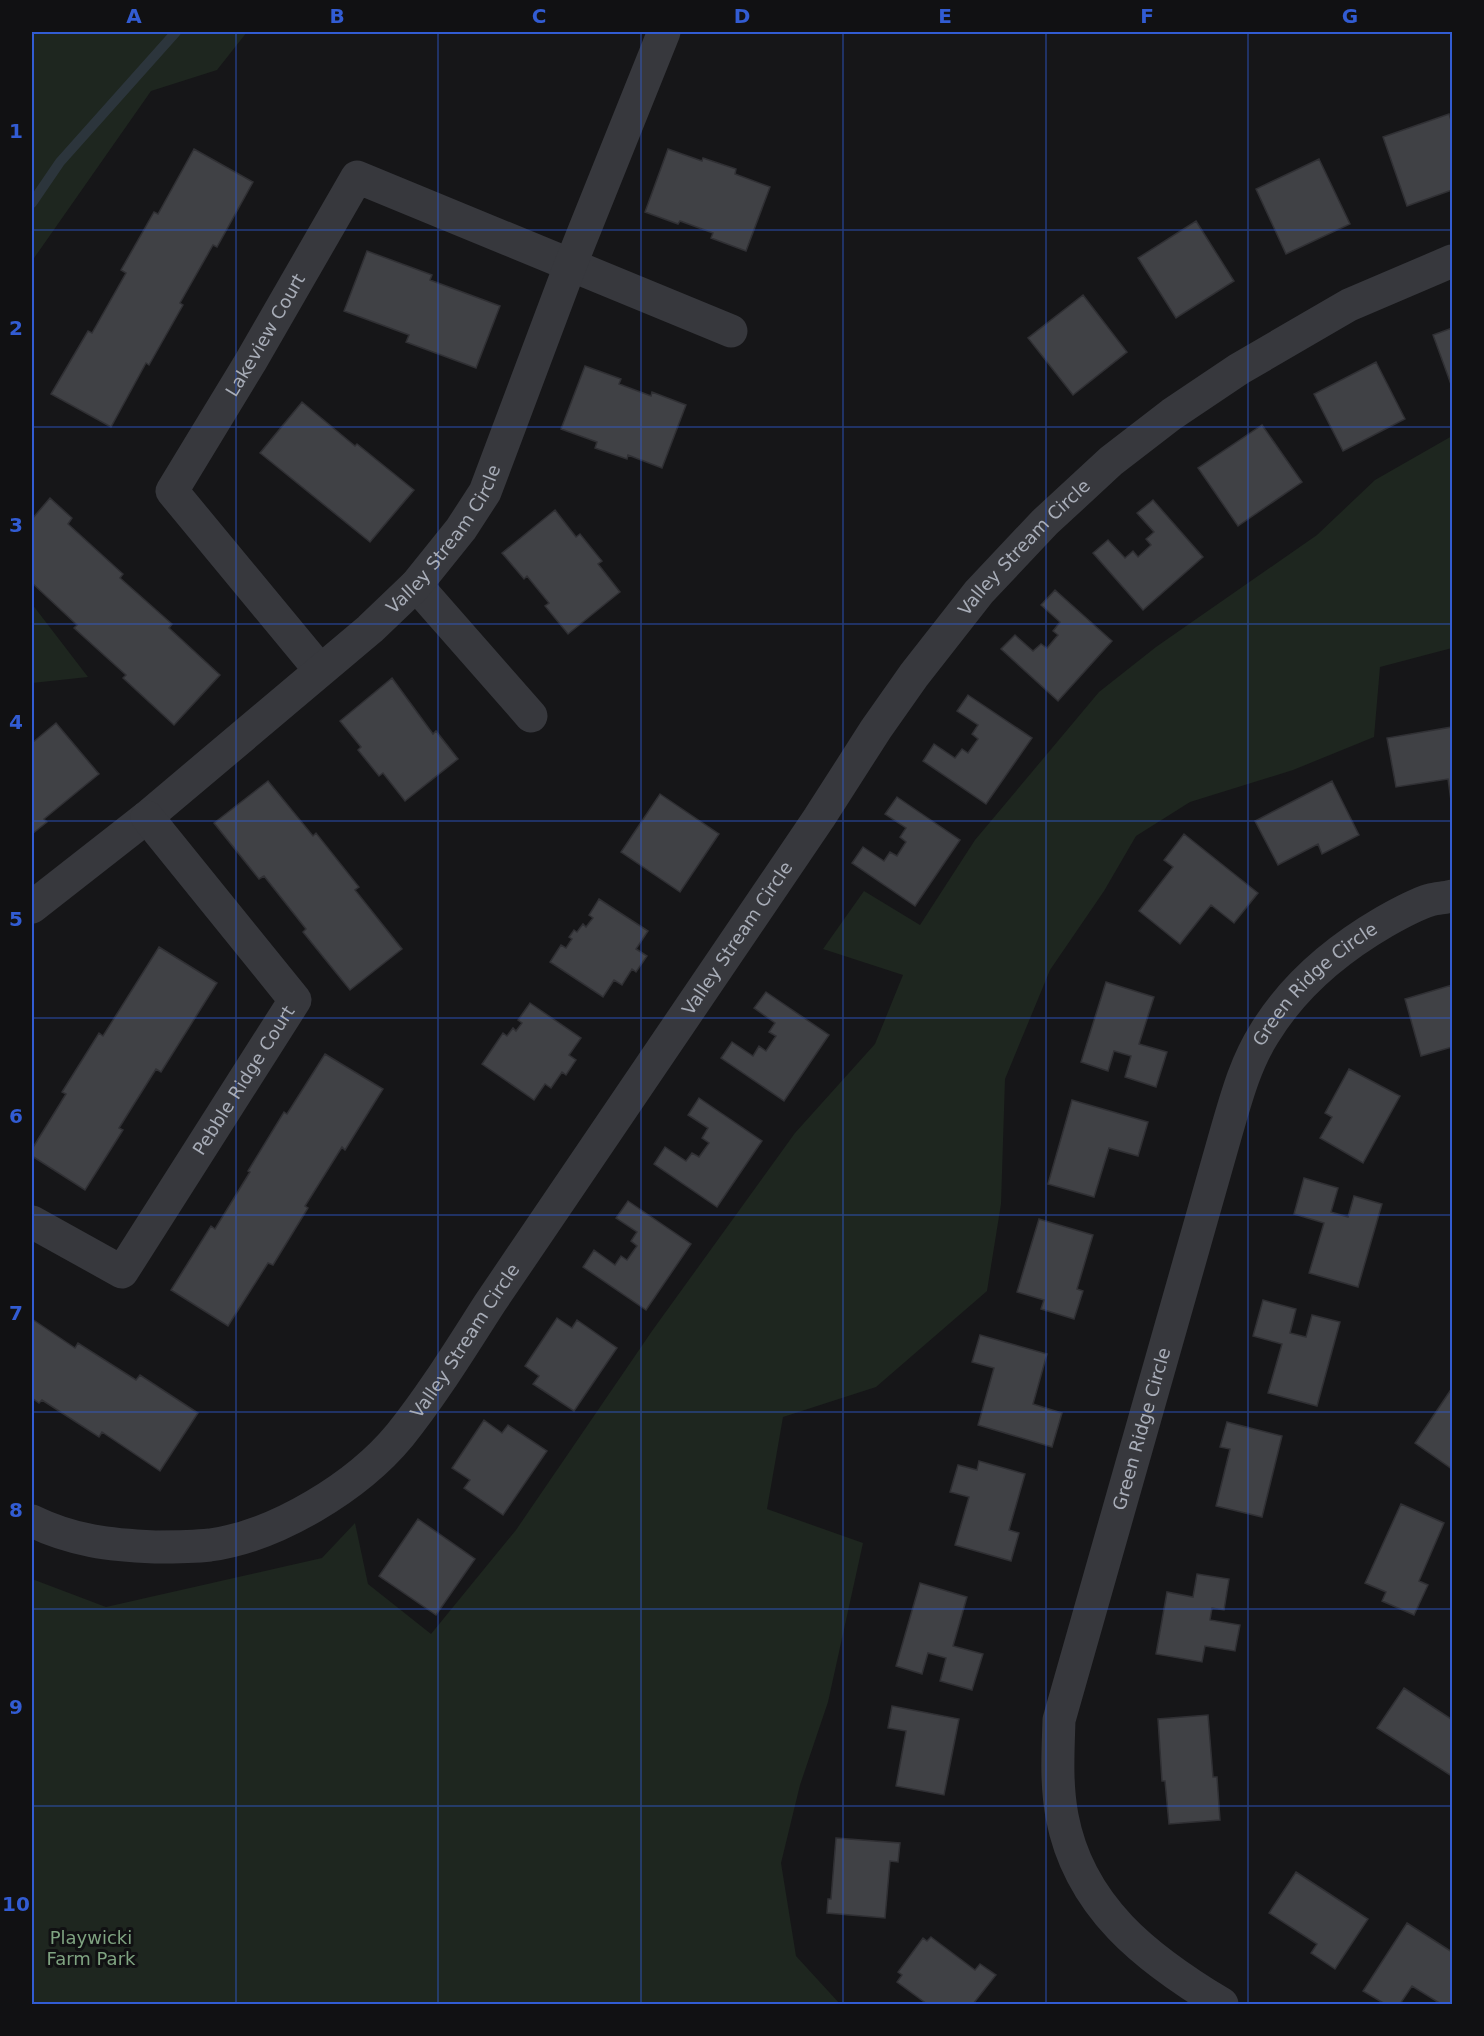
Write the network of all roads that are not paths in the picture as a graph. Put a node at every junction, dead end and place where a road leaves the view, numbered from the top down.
1 (664, 32) edge
2 (1452, 261) edge
3 (570, 266) junction
4 (731, 331) dead end
5 (416, 585) junction
6 (320, 670) junction
7 (531, 716) dead end
8 (147, 817) junction
9 (1452, 896) edge
10 (32, 908) edge
11 (32, 1222) edge
12 (32, 1521) edge
13 (1222, 2004) edge

1 - 3 street, Valley Stream Circle
2 - 12 street, Valley Stream Circle
3 - 4 street
3 - 5 street, Valley Stream Circle
3 - 6 street, Lakeview Court
5 - 6 street, Valley Stream Circle
5 - 7 street
6 - 8 street, Valley Stream Circle
8 - 10 street, Valley Stream Circle
8 - 11 street, Pebble Ridge Court
9 - 13 street, Green Ridge Circle

